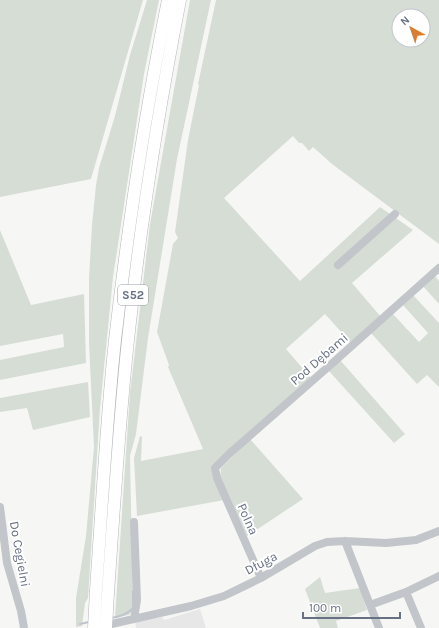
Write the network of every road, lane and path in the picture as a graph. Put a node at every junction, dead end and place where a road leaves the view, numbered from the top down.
1 (168, 0) edge
2 (180, 0) edge
3 (395, 214) dead end
4 (338, 265) dead end
5 (439, 268) edge
6 (216, 468) joint
7 (0, 507) edge
8 (134, 522) dead end
9 (439, 531) edge
10 (345, 541) junction
11 (439, 576) edge
12 (261, 578) junction
13 (406, 592) junction
14 (370, 605) junction
15 (134, 619) junction
16 (24, 628) edge
17 (94, 628) edge
18 (106, 628) edge
19 (379, 628) edge
20 (421, 628) edge

1 - 17 highway, S52, bridge
2 - 18 highway, S52, bridge
3 - 4 street
5 - 6 street, Pod Dębami
6 - 12 street, Polna
7 - 16 street, Do Cegielni
8 - 15 street
9 - 10 street, Długa
10 - 12 street, Długa
10 - 14 street
11 - 13 street
12 - 15 street, Długa
13 - 14 street
13 - 20 street
14 - 19 street
15 - 17 street, Długa

